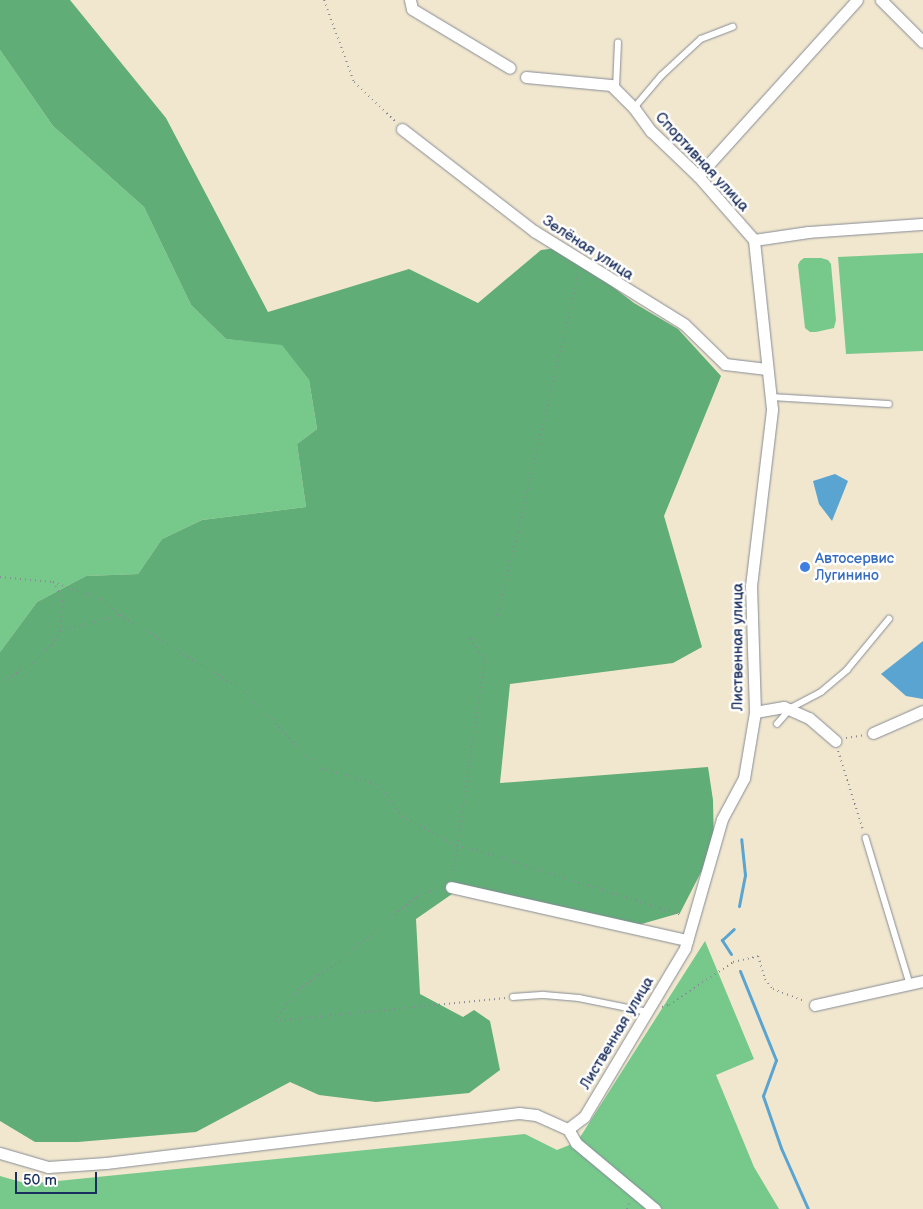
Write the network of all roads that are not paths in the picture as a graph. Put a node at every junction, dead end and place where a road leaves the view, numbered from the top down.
1 (410, 0) edge
2 (856, 0) edge
3 (881, 0) edge
4 (733, 27) dead end
5 (923, 42) edge
6 (618, 43) dead end
7 (510, 68) dead end
8 (526, 77) dead end
9 (616, 90) junction
10 (634, 108) junction
11 (402, 128) road end
12 (698, 176) junction
13 (923, 224) edge
14 (754, 240) junction
15 (767, 369) junction
16 (770, 397) junction
17 (889, 404) dead end
18 (889, 619) dead end
19 (789, 710) junction
20 (923, 711) edge
21 (754, 712) junction
22 (777, 724) dead end
23 (873, 733) road end
24 (835, 741) road end
25 (866, 838) road end
26 (451, 887) road end
27 (688, 940) junction
28 (923, 981) edge
29 (910, 984) junction
30 (513, 997) road end
31 (815, 1005) road end
32 (648, 1012) junction
33 (568, 1129) junction
34 (0, 1153) edge
35 (656, 1209) edge

1 - 7 street
2 - 12 street
3 - 5 street
4 - 10 lane
6 - 9 lane
8 - 9 street, Спортивная улица
9 - 10 street, Спортивная улица
10 - 12 street, Спортивная улица
11 - 15 street, Зелёная улица
12 - 14 street, Спортивная улица
13 - 14 street
14 - 15 street, Лиственная улица
15 - 16 street, Лиственная улица
16 - 17 lane
16 - 21 street, Лиственная улица
18 - 19 lane
19 - 21 street
19 - 22 lane
19 - 24 street
20 - 23 street
21 - 27 street, Лиственная улица
25 - 29 lane
26 - 27 street
27 - 32 street, Лиственная улица
28 - 29 street
29 - 31 street
30 - 32 lane
32 - 33 street, Лиственная улица
33 - 34 street
33 - 35 street

